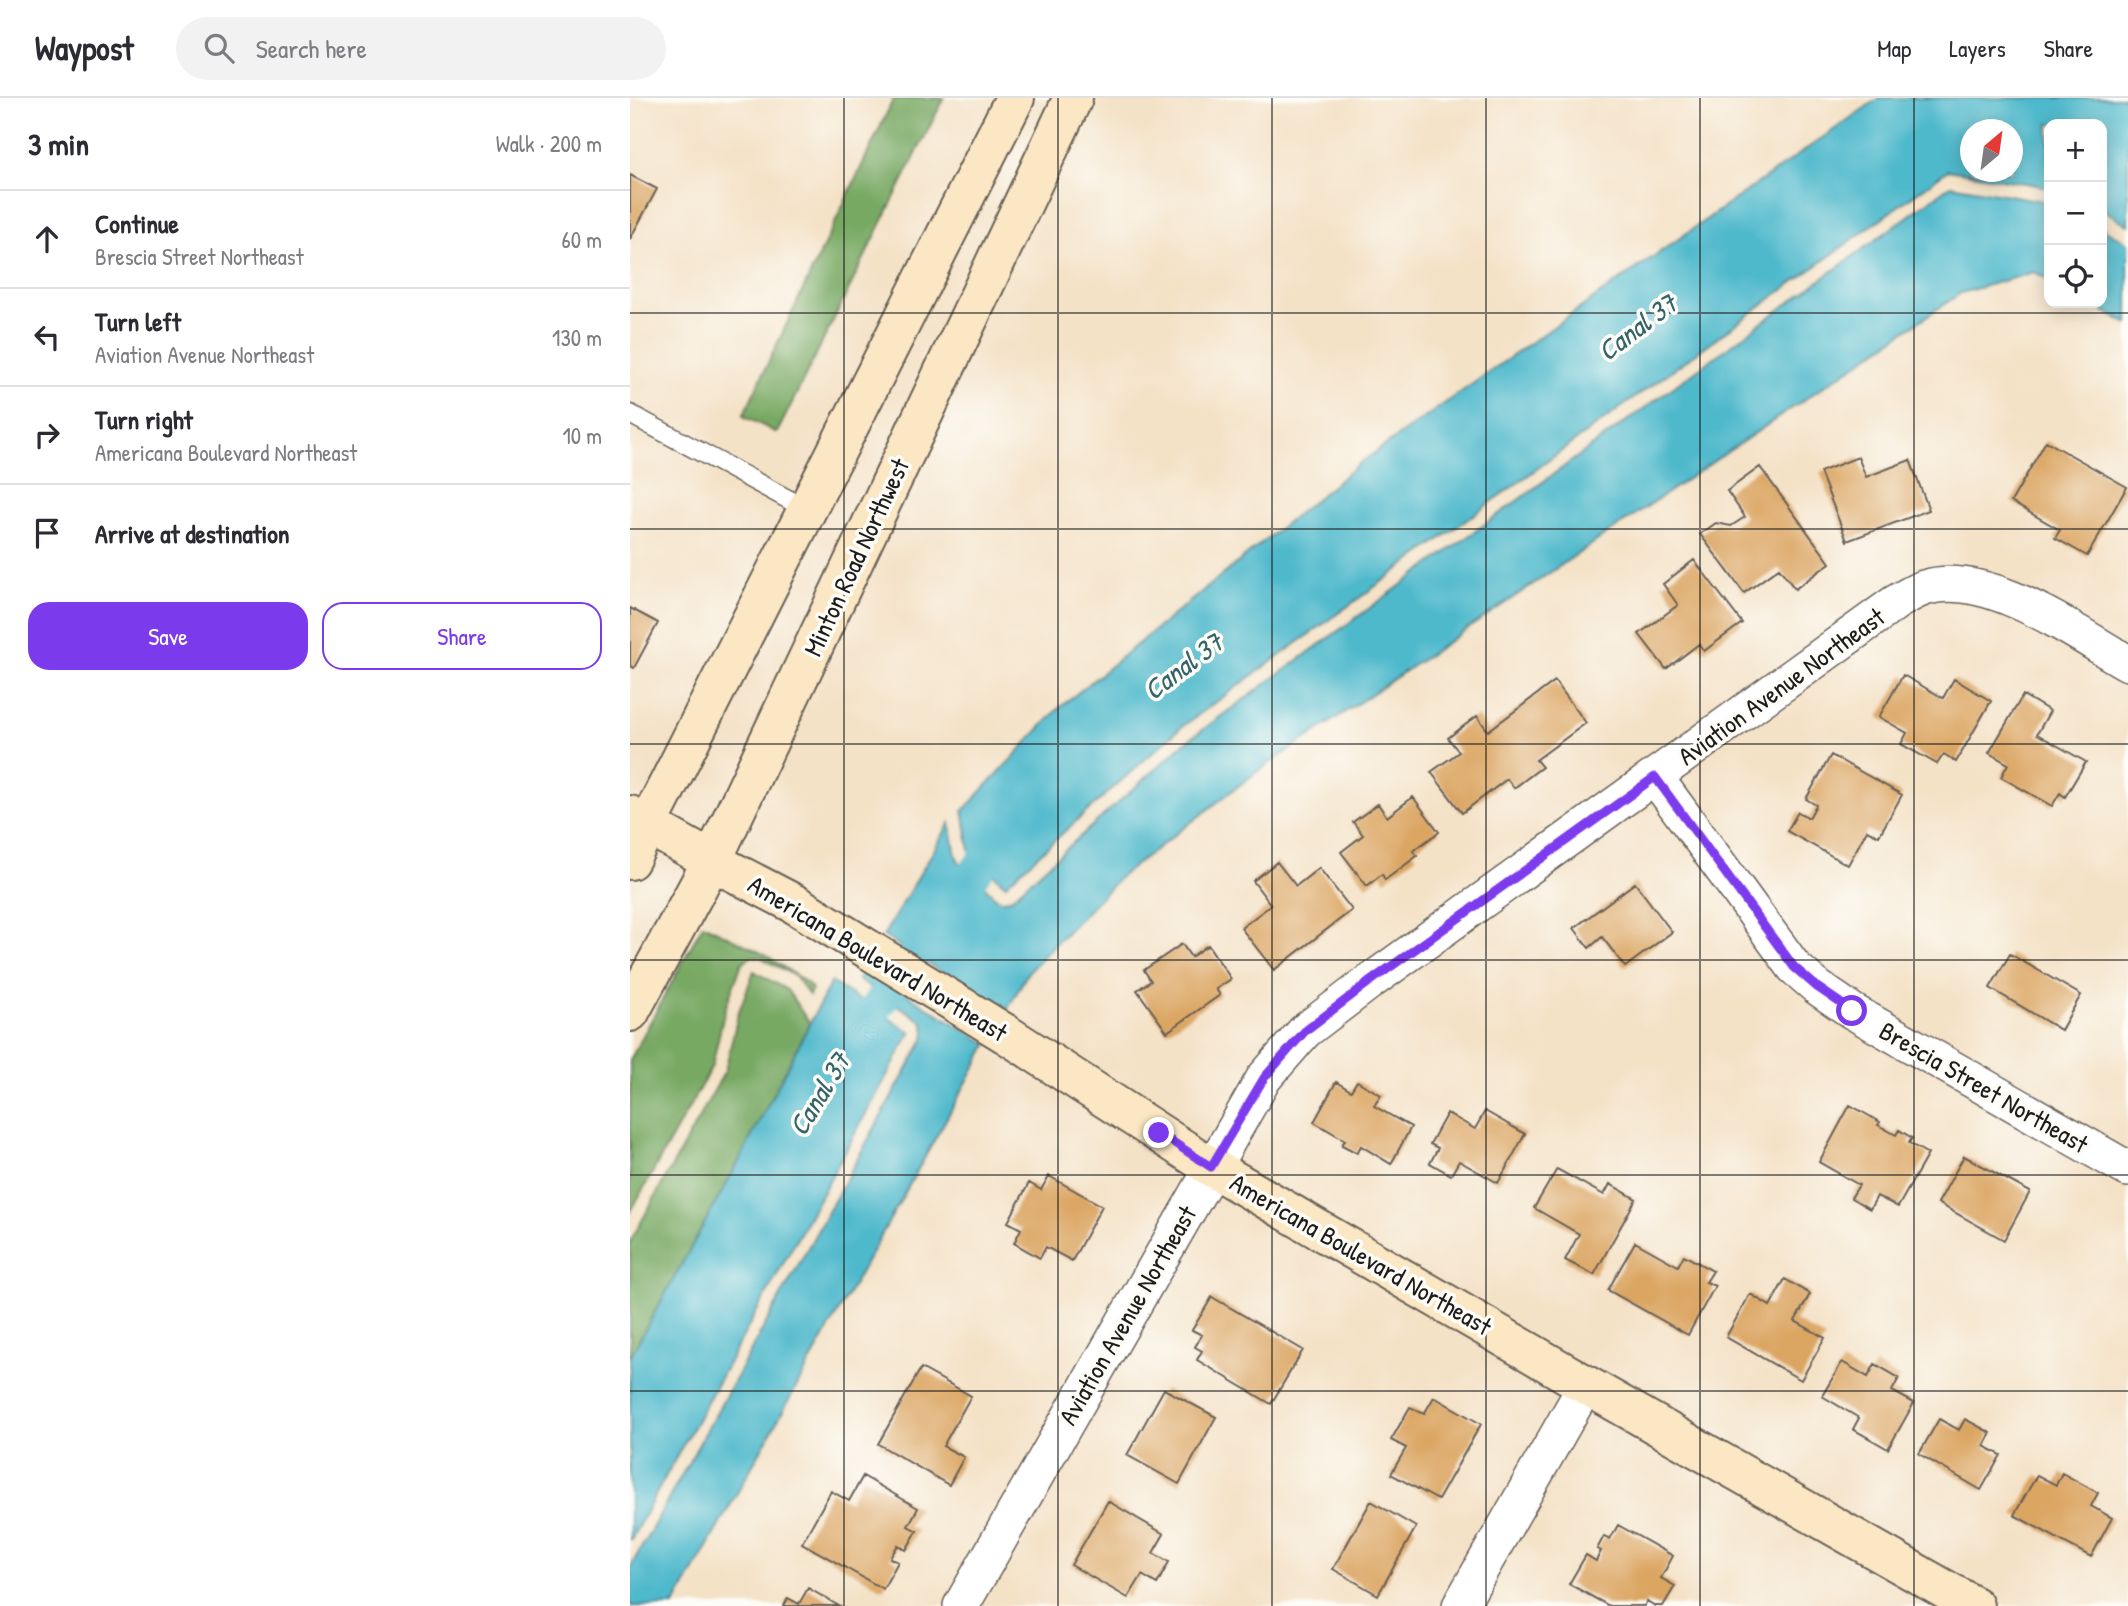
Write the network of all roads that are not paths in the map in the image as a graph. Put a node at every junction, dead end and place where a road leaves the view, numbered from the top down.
1 (1015, 98) edge
2 (1073, 98) edge
3 (630, 414) edge
4 (807, 510) junction
5 (2128, 663) edge
6 (1655, 777) junction
7 (639, 820) edge
8 (630, 860) edge
9 (712, 861) junction
10 (630, 1012) edge
11 (1211, 1167) junction
12 (2128, 1169) edge
13 (1586, 1385) junction
14 (1967, 1604) edge
15 (961, 1606) edge
16 (1460, 1606) edge

1 - 4 main road
2 - 9 main road, Minton Road Northwest
3 - 4 lane
4 - 7 main road
5 - 6 street, Aviation Avenue Northeast
6 - 11 street, Aviation Avenue Northeast
6 - 12 street, Brescia Street Northeast
7 - 8 main road
7 - 9 main road, Americana Boulevard Northeast
9 - 10 main road, Minton Road Northwest
9 - 11 main road, Americana Boulevard Northeast
11 - 13 main road, Americana Boulevard Northeast
11 - 15 street, Aviation Avenue Northeast
13 - 14 main road, Americana Boulevard Northeast
13 - 16 street

